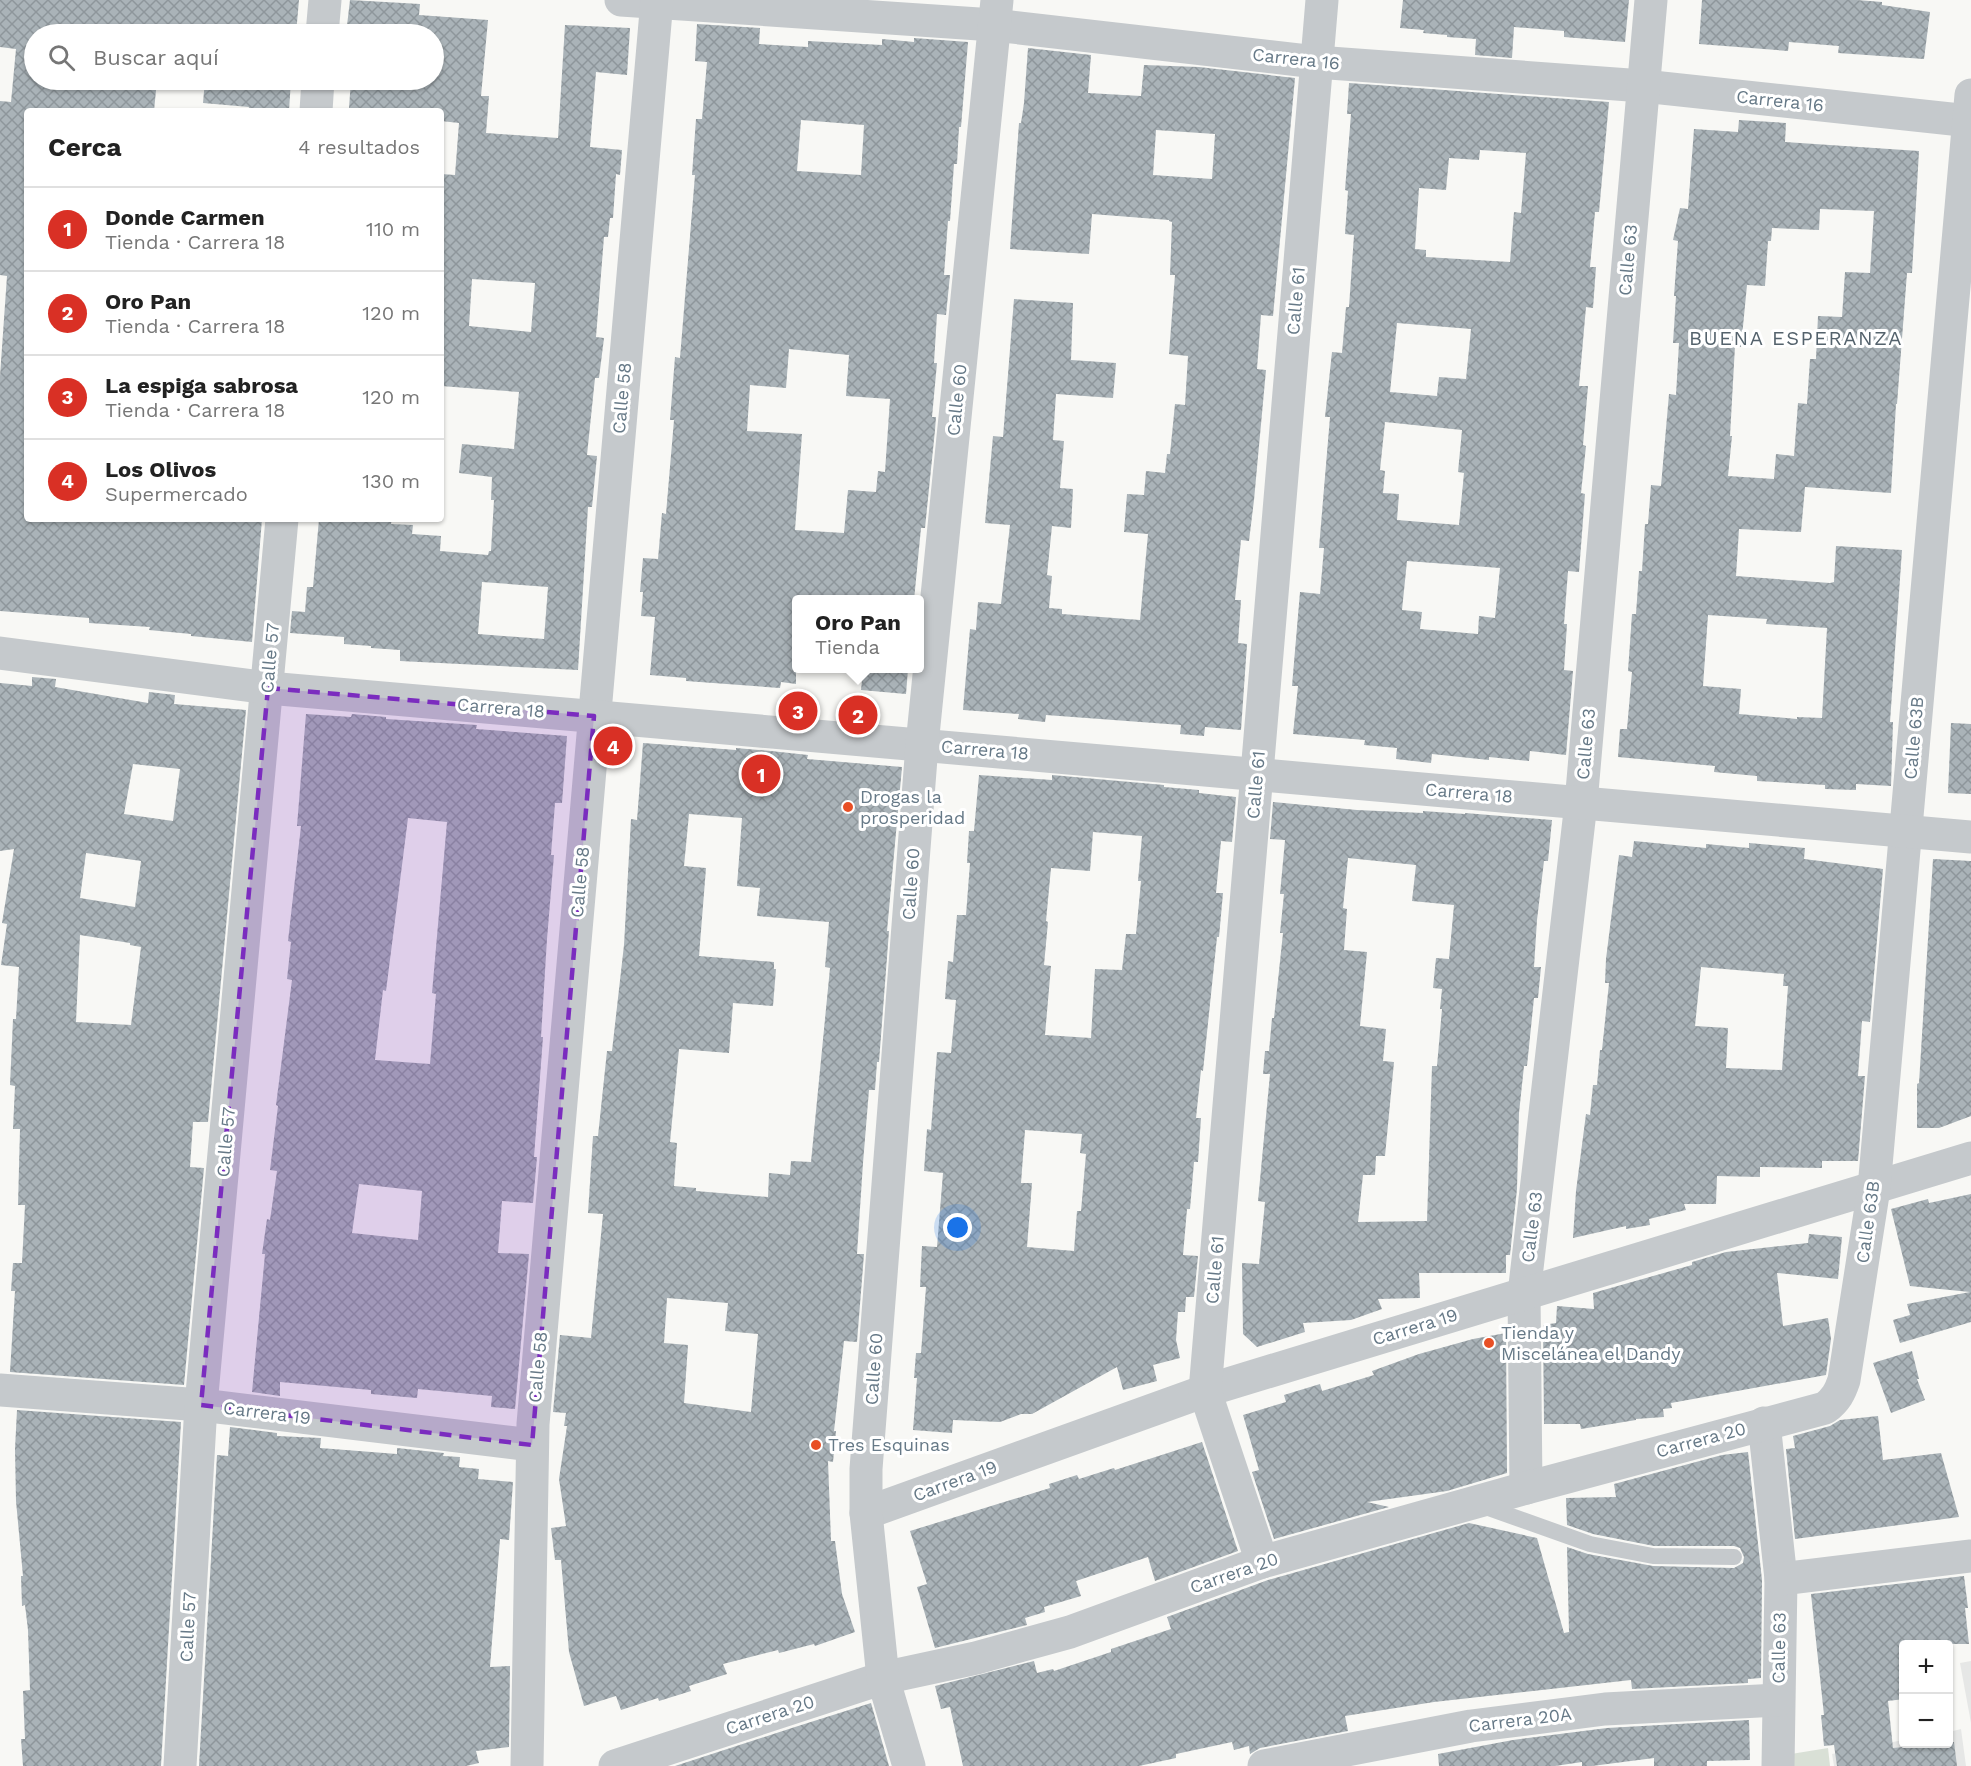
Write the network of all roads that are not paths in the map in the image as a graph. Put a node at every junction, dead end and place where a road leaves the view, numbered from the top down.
1 (325, 0) edge
2 (621, 0) edge
3 (1322, 0) edge
4 (1651, 0) edge
5 (657, 2) edge
6 (996, 13) edge
7 (323, 24) edge
8 (1316, 62) junction
9 (1643, 86) junction
10 (317, 90) edge
11 (316, 108) edge
12 (1970, 113) edge
13 (282, 522) edge
14 (0, 653) edge
15 (268, 688) junction
16 (594, 716) junction
17 (922, 745) junction
18 (1257, 774) junction
19 (1581, 803) junction
20 (1906, 831) junction
21 (1971, 837) edge
22 (1971, 1158) edge
23 (1874, 1188) junction
24 (1524, 1294) junction
25 (1844, 1380) joint
26 (0, 1390) edge
27 (1204, 1391) junction
28 (201, 1406) junction
29 (1764, 1423) junction
30 (532, 1445) junction
31 (1526, 1488) junction
32 (1473, 1503) junction
33 (866, 1514) junction
34 (1971, 1556) edge
35 (1734, 1557) dead end
36 (1262, 1562) junction
37 (1781, 1579) junction
38 (883, 1678) junction
39 (1778, 1700) junction
40 (180, 1766) edge
41 (527, 1766) edge
42 (615, 1766) edge
43 (909, 1766) edge
44 (1264, 1766) edge
45 (1778, 1766) edge

1 - 7 street
2 - 5 street, Carrera 16
3 - 8 street, Calle 61
4 - 9 street, Calle 63
5 - 6 street, Carrera 16
5 - 16 street, Calle 58
6 - 8 street, Carrera 16
6 - 17 street, Calle 60
8 - 9 street, Carrera 16
8 - 18 street, Calle 61
9 - 12 street, Carrera 16
9 - 19 street, Calle 63
10 - 11 street
12 - 20 street, Calle 63B
13 - 15 street, Calle 57
14 - 15 street, Carrera 18
15 - 16 street, Carrera 18
15 - 28 street, Calle 57
16 - 17 street, Carrera 18
16 - 30 street, Calle 58
17 - 18 street, Carrera 18
17 - 33 street, Calle 60
18 - 19 street, Carrera 18
18 - 27 street, Calle 61
19 - 20 street, Carrera 18
19 - 24 street, Calle 63
20 - 21 street, Carrera 18
20 - 23 street, Calle 63B
22 - 23 street, Carrera 19
23 - 24 street, Carrera 19
23 - 25 street, Calle 63B
24 - 27 street, Carrera 19
24 - 31 street, Calle 63
25 - 29 street, Carrera 20
26 - 28 street, Carrera 19
27 - 33 street, Carrera 19
27 - 36 street, Calle 61
28 - 30 street, Carrera 19
28 - 40 street, Calle 57
29 - 31 street, Carrera 20
29 - 37 street, Calle 63
30 - 41 street, Calle 58
31 - 32 street, Carrera 20
32 - 35 lane
32 - 36 street, Carrera 20
33 - 38 street, Calle 60
34 - 37 street
36 - 38 street, Carrera 20
37 - 39 street, Calle 63
38 - 42 street, Carrera 20
38 - 43 street, Calle 60
39 - 44 street, Carrera 20A
39 - 45 street, Calle 63

